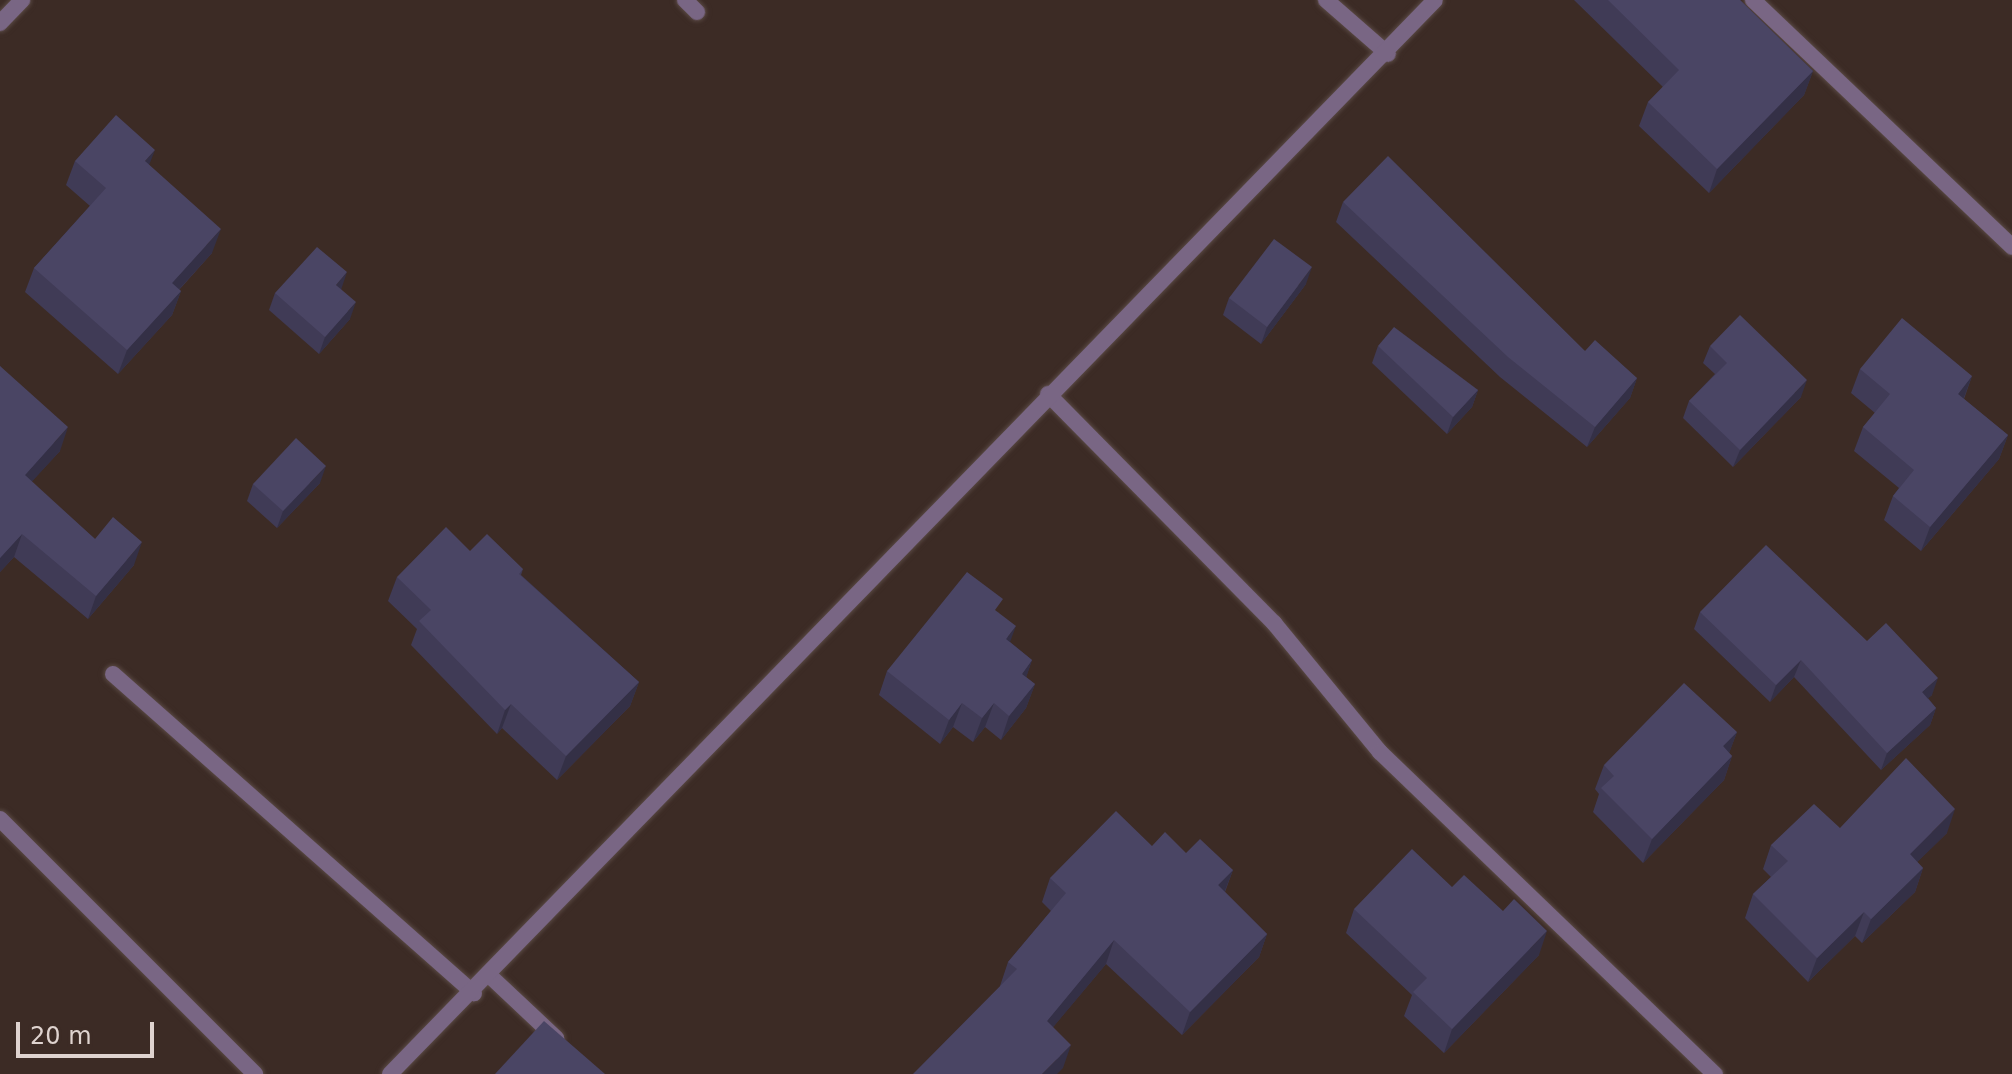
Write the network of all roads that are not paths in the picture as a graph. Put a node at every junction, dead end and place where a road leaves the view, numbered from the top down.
1 (22, 0) edge
2 (1326, 0) edge
3 (1435, 0) edge
4 (1753, 0) edge
5 (0, 23) edge
6 (1388, 54) junction
7 (2012, 247) edge
8 (1048, 394) junction
9 (113, 674) dead end
10 (0, 819) edge
11 (490, 976) junction
12 (474, 993) junction
13 (571, 1052) edge
14 (255, 1074) edge
15 (390, 1074) edge
16 (1715, 1074) edge

1 - 5 street
2 - 6 street
3 - 6 street
4 - 7 street
6 - 8 street
8 - 11 street
8 - 16 street
9 - 12 street
10 - 14 street
11 - 12 street
11 - 13 street
12 - 15 street

